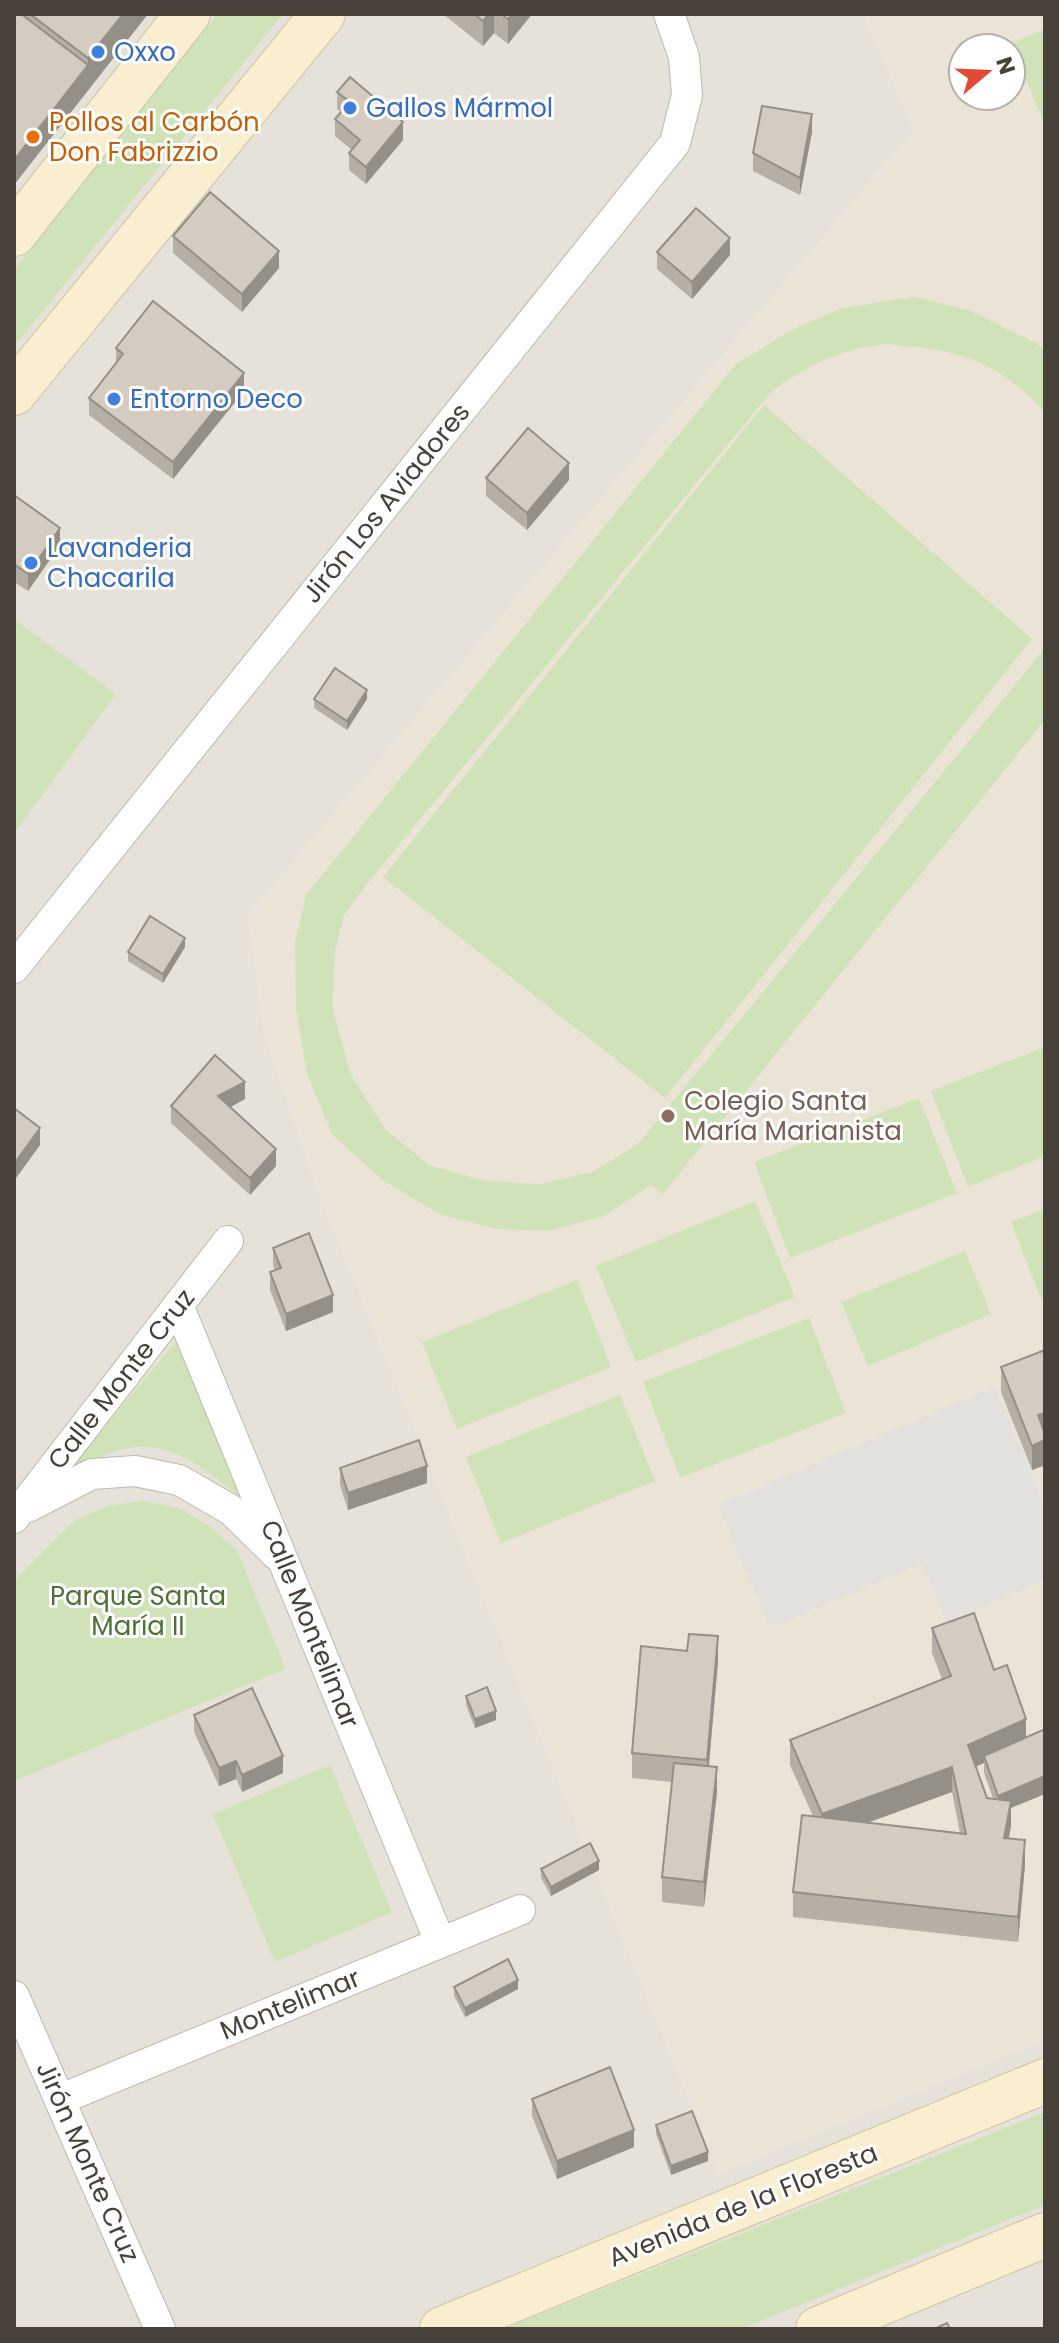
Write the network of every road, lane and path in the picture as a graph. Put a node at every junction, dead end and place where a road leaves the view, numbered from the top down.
1 (188, 14) edge
2 (323, 14) edge
3 (669, 14) edge
4 (14, 234) edge
5 (14, 393) edge
6 (14, 968) edge
7 (228, 1241) dead end
8 (178, 1305) junction
9 (16, 1514) edge
10 (286, 1563) junction
11 (520, 1910) dead end
12 (440, 1942) junction
13 (14, 1996) edge
14 (1045, 2081) edge
15 (61, 2099) junction
16 (1045, 2235) edge
17 (160, 2329) edge
18 (442, 2329) edge
19 (818, 2329) edge

1 - 4 street
2 - 5 street
3 - 6 street, Jirón Los Aviadores
7 - 8 street, Calle Monte Cruz
8 - 9 street, Calle Monte Cruz
8 - 10 street, Calle Montelimar
9 - 10 street
10 - 12 street, Calle Montelimar
11 - 12 street, Montelimar
12 - 15 street, Montelimar
13 - 15 street, Jirón Monte Cruz
14 - 18 street, Avenida de la Floresta
15 - 17 street, Jirón Monte Cruz
16 - 19 street

